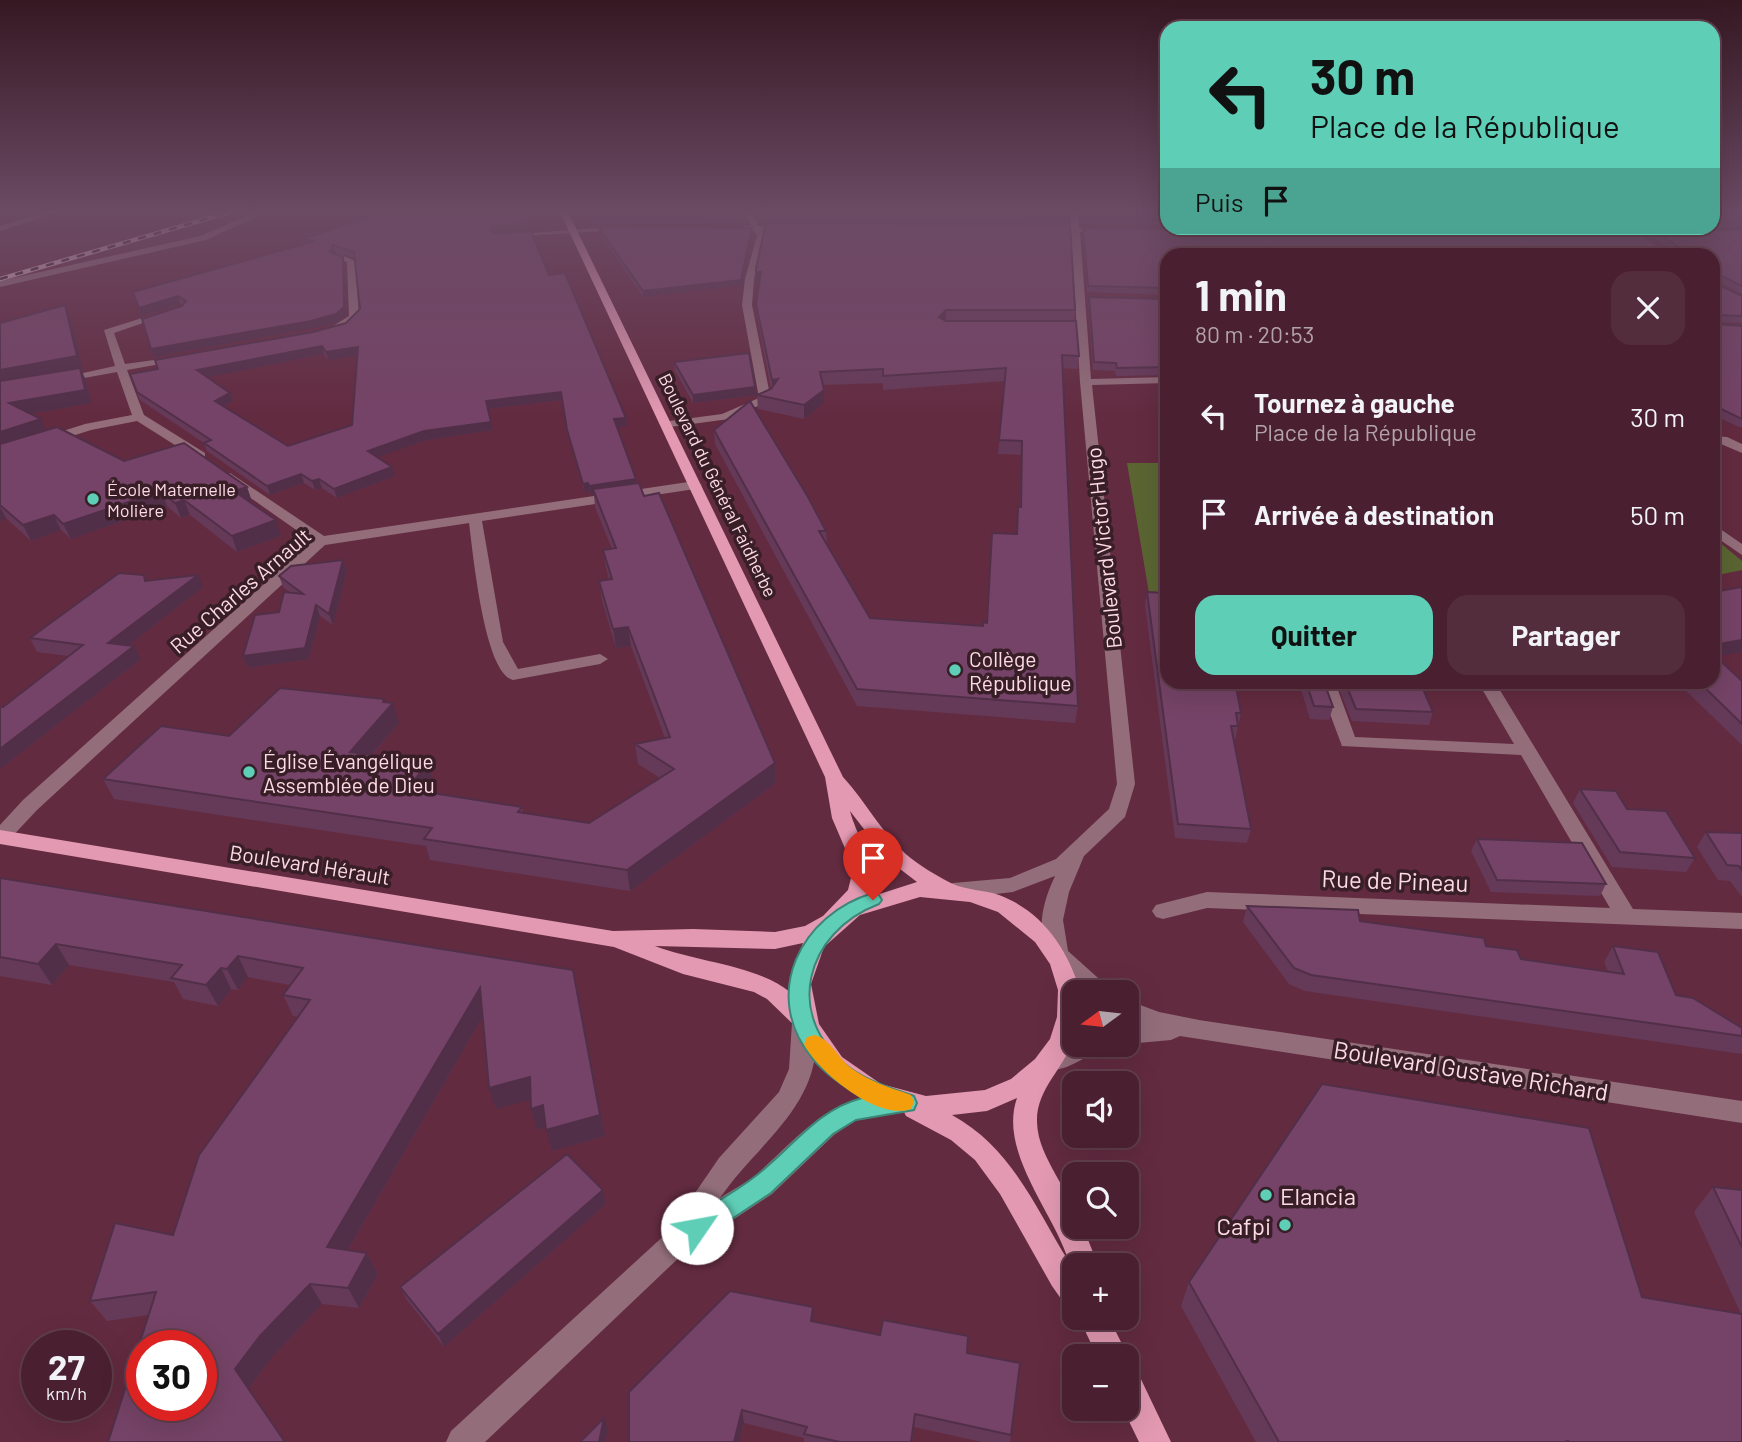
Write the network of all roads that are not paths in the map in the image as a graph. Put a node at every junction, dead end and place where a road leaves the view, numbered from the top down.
1 (21, 279) edge
2 (352, 279) edge
3 (597, 279) edge
4 (752, 279) edge
5 (1083, 279) edge
6 (0, 284) edge
7 (181, 309) edge
8 (324, 331) edge
9 (198, 355) edge
10 (119, 369) junction
11 (53, 380) edge
12 (1160, 380) edge
13 (1086, 382) junction
14 (139, 417) junction
15 (666, 425) junction
16 (1720, 440) edge
17 (1742, 449) edge
18 (0, 455) edge
19 (695, 485) junction
20 (475, 519) junction
21 (1720, 534) edge
22 (321, 541) junction
23 (1742, 551) edge
24 (600, 659) dead end
25 (1329, 689) edge
26 (1490, 689) edge
27 (1528, 750) junction
28 (834, 777) junction
29 (0, 837) edge
30 (1081, 850) junction
31 (953, 891) junction
32 (1163, 911) dead end
33 (1626, 916) junction
34 (1742, 921) edge
35 (832, 922) junction
36 (613, 939) junction
37 (1057, 953) junction
38 (1081, 980) edge
39 (1139, 1014) edge
40 (804, 1023) junction
41 (1199, 1030) junction
42 (1139, 1032) edge
43 (1062, 1057) edge
44 (1049, 1063) junction
45 (906, 1103) junction
46 (1742, 1112) edge
47 (676, 1242) junction
48 (1079, 1253) edge
49 (1062, 1277) edge
50 (1139, 1409) edge
51 (462, 1442) edge
52 (1155, 1442) edge

1 - 6 street
2 - 8 street
3 - 15 main road, Boulevard du Général Faidherbe
4 - 15 street
5 - 13 street, Boulevard Victor Hugo
7 - 10 street
9 - 10 street
10 - 11 street
10 - 14 street
12 - 13 street
13 - 30 street, Boulevard Victor Hugo
14 - 18 street
14 - 22 street
15 - 19 main road, Boulevard du Général Faidherbe
16 - 17 street
19 - 20 street, Rue Charles Arnault
19 - 28 main road, Boulevard du Général Faidherbe
20 - 22 street, Rue Charles Arnault
20 - 24 street
21 - 23 street
22 - 29 street, Rue Charles Arnault
25 - 27 street
26 - 27 street
27 - 33 street
28 - 31 main road, Boulevard du Général Faidherbe
28 - 35 main road, Boulevard du Général Faidherbe
29 - 36 main road, Boulevard Hérault
30 - 31 street, Boulevard Victor Hugo
30 - 37 street, Boulevard Victor Hugo
31 - 35 main road
31 - 37 main road
32 - 33 street, Rue de Pineau
33 - 34 street, Rue de Pineau
35 - 36 main road, Boulevard Hérault
35 - 40 main road
36 - 40 main road, Boulevard Hérault
37 - 38 street
37 - 44 main road
39 - 41 street, Boulevard Gustave Richard
40 - 45 main road
40 - 47 street
41 - 42 street, Boulevard Gustave Richard
41 - 46 street, Boulevard Gustave Richard
43 - 44 street
44 - 45 main road
44 - 48 main road
45 - 47 street
45 - 49 main road
47 - 51 street
50 - 52 main road

